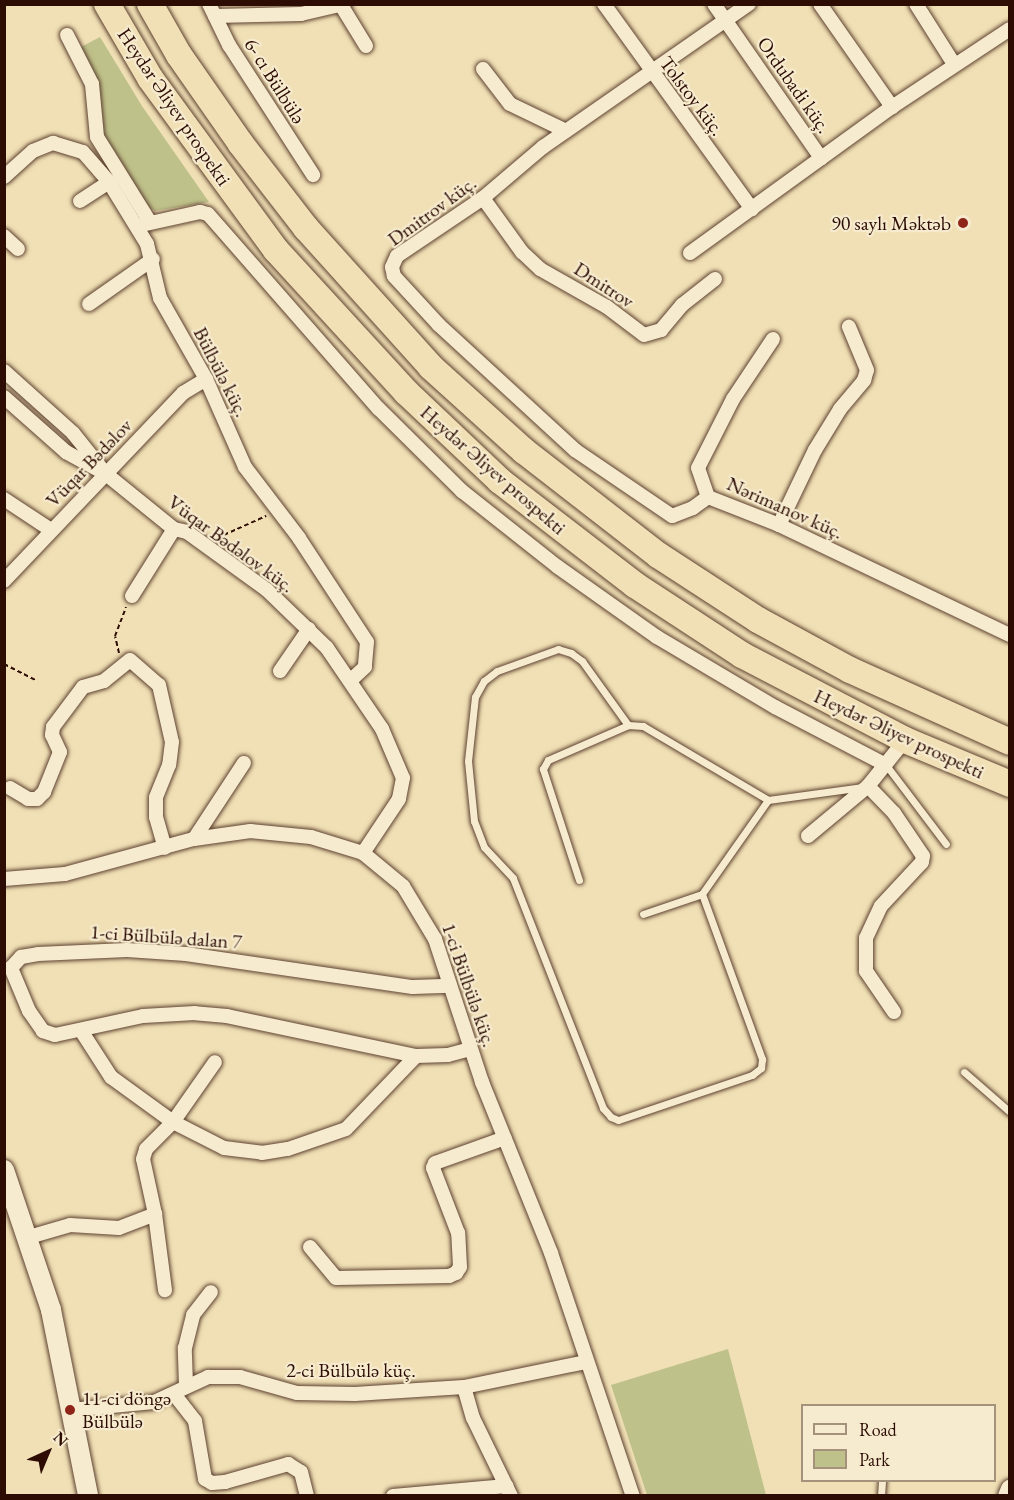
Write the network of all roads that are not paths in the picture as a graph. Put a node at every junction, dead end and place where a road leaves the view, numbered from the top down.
1 (107, 4) edge
2 (150, 4) edge
3 (604, 4) edge
4 (714, 4) edge
5 (749, 4) edge
6 (820, 4) edge
7 (916, 4) edge
8 (343, 5) edge
9 (212, 10) edge
10 (726, 22) junction
11 (1010, 29) edge
12 (67, 35) dead end
13 (366, 46) dead end
14 (954, 64) junction
15 (483, 69) dead end
16 (650, 73) junction
17 (892, 107) junction
18 (566, 131) junction
19 (821, 158) junction
20 (313, 175) dead end
21 (4, 177) edge
22 (109, 182) junction
23 (483, 198) junction
24 (80, 201) dead end
25 (752, 209) junction
26 (144, 224) junction
27 (4, 236) edge
28 (18, 249) dead end
29 (690, 253) dead end
30 (153, 259) junction
31 (715, 279) dead end
32 (89, 304) dead end
33 (849, 327) dead end
34 (773, 339) dead end
35 (4, 371) edge
36 (206, 379) junction
37 (4, 397) edge
38 (106, 474) junction
39 (708, 497) junction
40 (4, 499) edge
41 (779, 525) junction
42 (174, 529) junction
43 (51, 530) junction
44 (4, 581) edge
45 (132, 596) road end
46 (309, 629) junction
47 (1010, 635) edge
48 (280, 671) dead end
49 (351, 680) junction
50 (628, 725) junction
51 (904, 740) junction
52 (1010, 742) edge
53 (244, 763) dead end
54 (886, 765) junction
55 (1010, 784) edge
56 (868, 786) junction
57 (10, 788) dead end
58 (768, 800) junction
59 (808, 836) dead end
60 (194, 838) junction
61 (946, 844) dead end
62 (165, 848) junction
63 (363, 853) junction
64 (4, 879) edge
65 (579, 880) dead end
66 (702, 894) junction
67 (643, 914) dead end
68 (450, 986) junction
69 (894, 1012) dead end
70 (82, 1032) junction
71 (470, 1049) junction
72 (416, 1056) junction
73 (215, 1062) dead end
74 (964, 1072) dead end
75 (1010, 1112) edge
76 (172, 1122) junction
77 (505, 1138) junction
78 (4, 1170) edge
79 (155, 1214) junction
80 (29, 1237) junction
81 (310, 1247) dead end
82 (165, 1290) dead end
83 (211, 1292) dead end
84 (586, 1362) junction
85 (186, 1385) junction
86 (464, 1387) junction
87 (174, 1394) junction
88 (70, 1410) junction
89 (224, 1489) edge
90 (1010, 1489) edge
91 (509, 1491) edge
92 (88, 1496) edge
93 (307, 1496) edge
94 (393, 1496) edge
95 (633, 1496) edge
96 (1007, 1496) edge

1 - 51 highway, Heydər Əliyev prospekti
2 - 52 highway, Heydər Əliyev prospekti
3 - 16 street, Tolstoy küç.
4 - 10 street, Ordubadi küç.
5 - 10 street, Dmitrov küç.
6 - 17 street
7 - 14 street
8 - 9 street
8 - 13 street
9 - 20 street, 6- cı Bülbülə
10 - 16 street, Dmitrov küç.
10 - 19 street, Ordubadi küç.
11 - 14 street
12 - 26 street
14 - 17 street
15 - 18 street
16 - 18 street, Dmitrov küç.
16 - 25 street, Tolstoy küç.
17 - 19 street
18 - 23 street, Dmitrov küç.
19 - 25 street
21 - 22 street, Bülbülə küç.
22 - 24 street
22 - 26 street, Bülbülə küç.
23 - 31 street, Dmitrov
23 - 39 street, Dmitrov küç.
25 - 29 street
26 - 30 street, Bülbülə küç.
26 - 54 street
27 - 28 street
30 - 32 street
30 - 36 street, Bülbülə küç.
33 - 41 street
34 - 39 street, Nərimanov küç.
35 - 38 street
36 - 38 street, Vüqar Bədəlov
36 - 49 street, Bülbülə küç.
37 - 38 street, Vüqar Bədəlov küç.
38 - 42 street, Vüqar Bədəlov küç.
38 - 43 street, Vüqar Bədəlov
39 - 41 street, Nərimanov küç.
40 - 43 street
41 - 47 street, Nərimanov küç.
42 - 45 street
42 - 46 street, Vüqar Bədəlov küç.
43 - 44 street, Vüqar Bədəlov
46 - 48 street
46 - 49 street, Vüqar Bədəlov küç.
49 - 63 street, Vüqar Bədəlov küç.
50 - 58 lane
50 - 65 lane
50 - 66 lane
51 - 54 street
51 - 55 highway, Heydər Əliyev prospekti
53 - 60 street
54 - 56 street
54 - 61 lane
56 - 58 lane
56 - 59 street
56 - 69 street
57 - 62 street
58 - 66 lane
60 - 62 street, 1-ci Bülbülə küç.
60 - 63 street, 1-ci Bülbülə küç.
62 - 64 street, 1-ci Bülbülə küç.
63 - 68 street, 1-ci Bülbülə küç.
66 - 67 lane
68 - 70 street, 1-ci Bülbülə dalan 7
68 - 71 street, 1-ci Bülbülə küç.
70 - 72 street, 1-ci Bülbülə dalan 7
70 - 76 street
71 - 72 street, 1-ci Bülbülə dalan 7
71 - 77 street, 1-ci Bülbülə küç.
72 - 76 street
73 - 76 street
74 - 75 lane
76 - 79 street
77 - 81 street
77 - 84 street, 1-ci Bülbülə küç.
78 - 80 main road
79 - 80 street
79 - 82 street
80 - 88 main road
83 - 85 street
84 - 86 street, 2-ci Bülbülə küç.
84 - 95 street, 1-ci Bülbülə küç.
85 - 86 street, 2-ci Bülbülə küç.
85 - 87 street, 2-ci Bülbülə küç.
86 - 91 street
87 - 88 street, 2-ci Bülbülə küç.
87 - 89 street
88 - 92 main road
89 - 93 street
90 - 96 street
91 - 94 street

